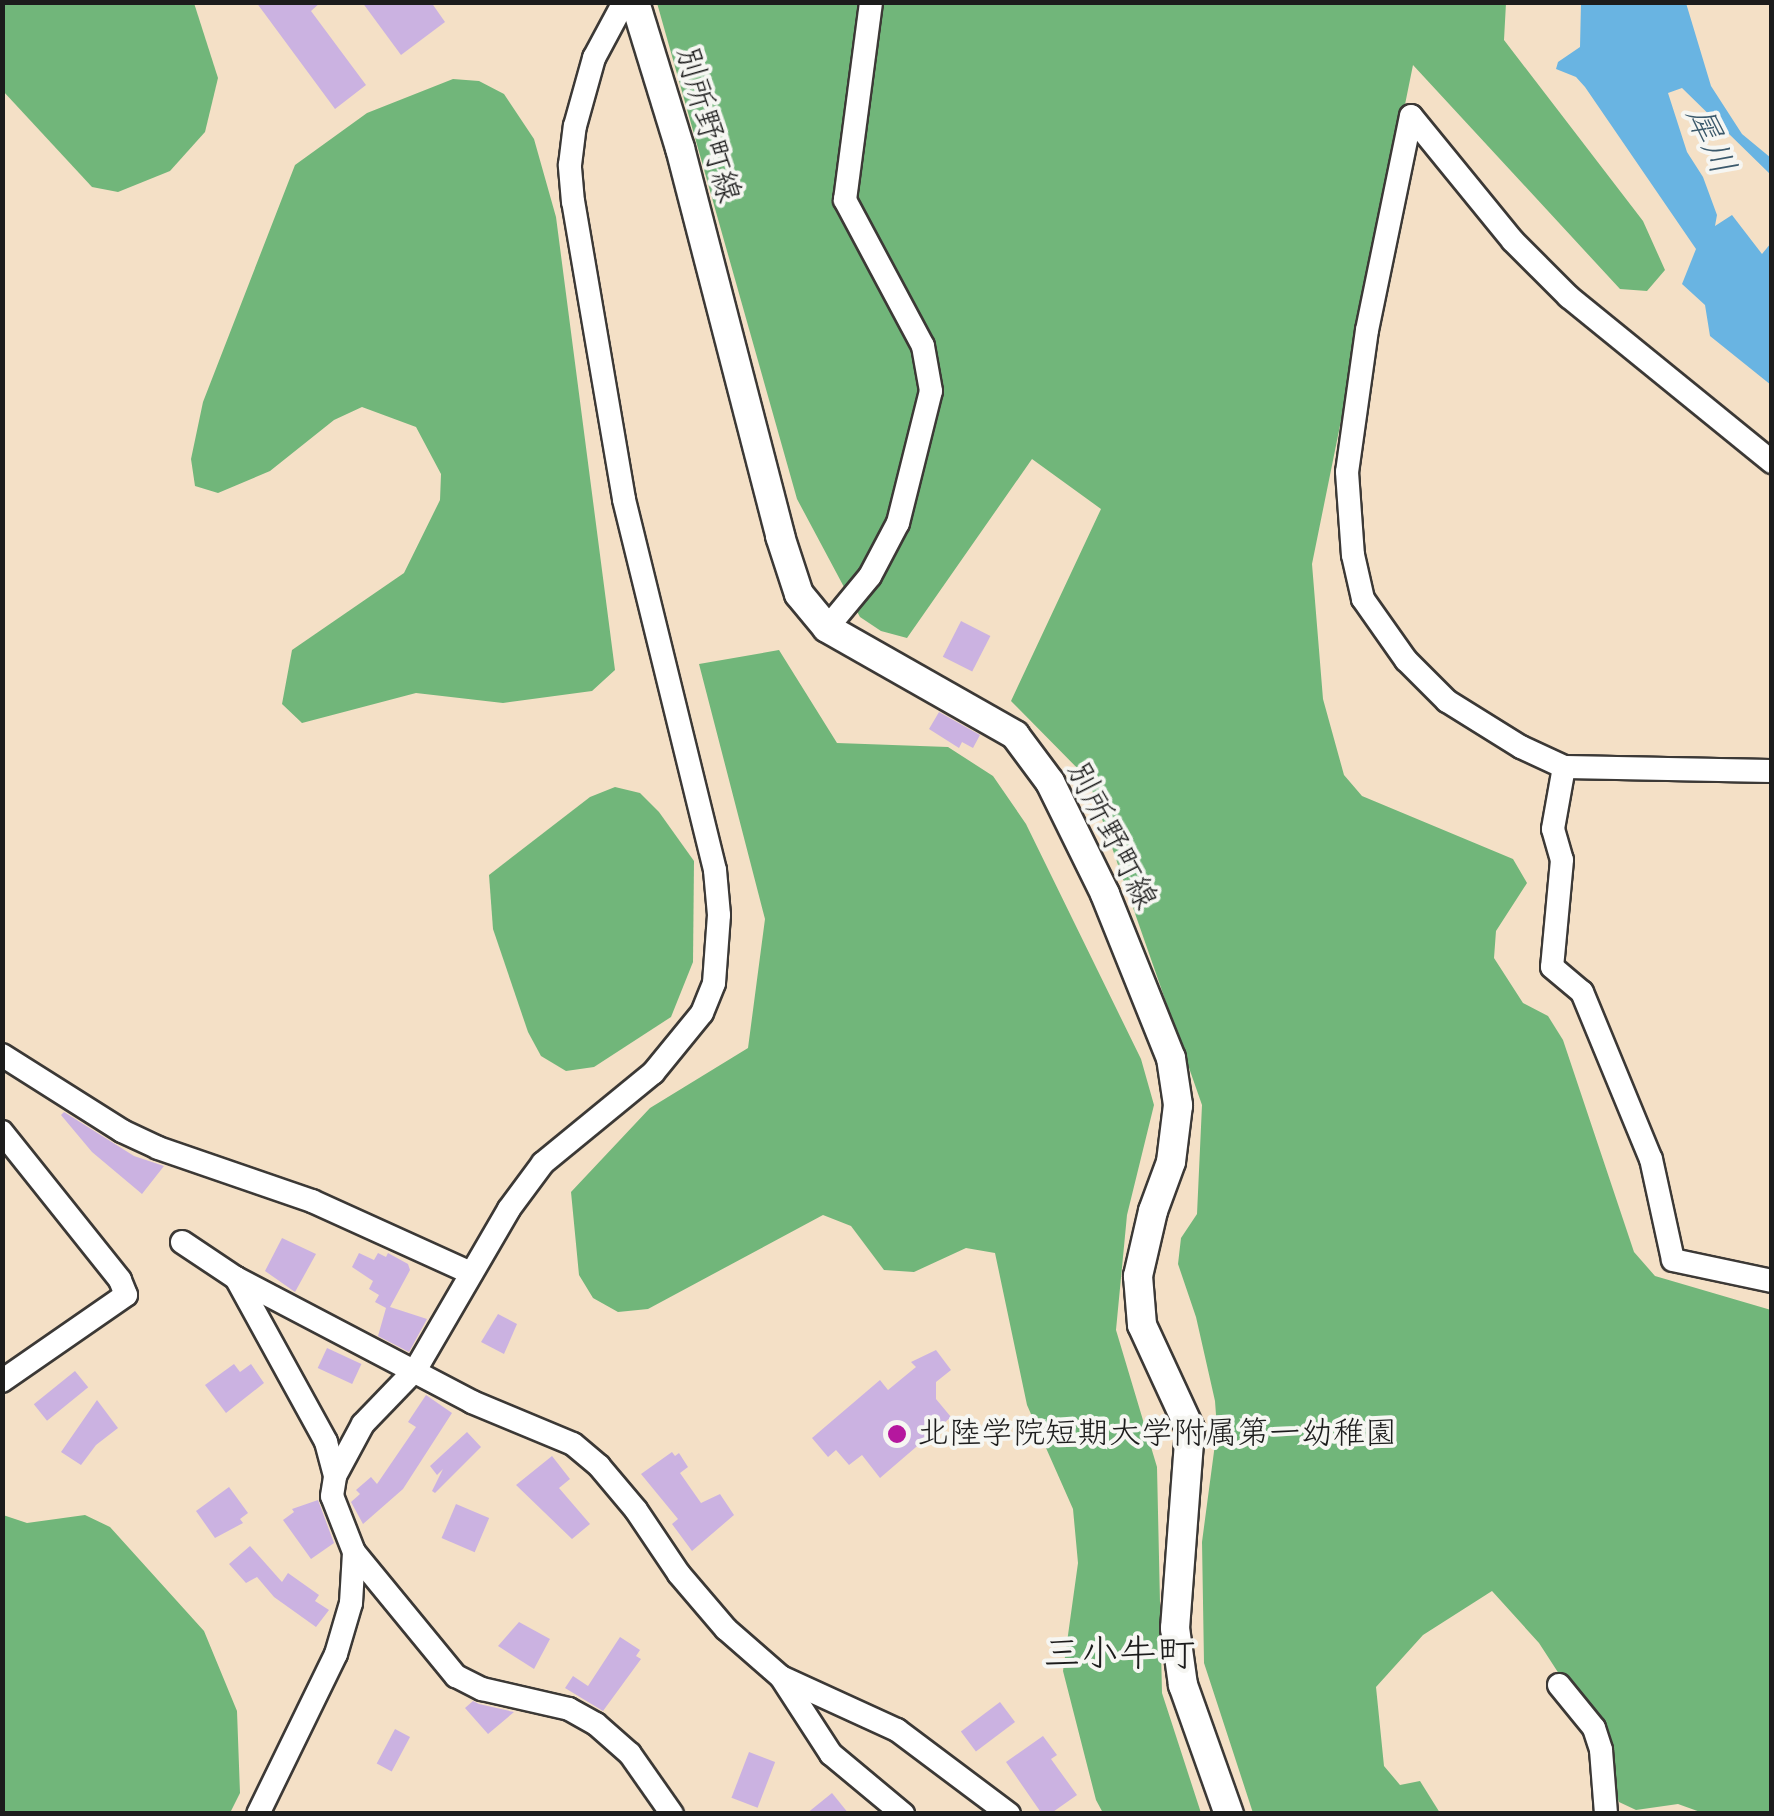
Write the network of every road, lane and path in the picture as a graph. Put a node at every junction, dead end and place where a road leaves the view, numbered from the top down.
1 (624, 2) edge
2 (635, 2) edge
3 (871, 2) edge
4 (1772, 462) edge
5 (828, 628) junction
6 (1564, 767) junction
7 (1772, 771) edge
8 (2, 1054) edge
9 (2, 1132) edge
10 (182, 1242) dead end
11 (470, 1273) junction
12 (236, 1278) junction
13 (1772, 1280) edge
14 (416, 1369) junction
15 (2, 1381) edge
16 (335, 1476) junction
17 (354, 1552) junction
18 (781, 1677) junction
19 (1560, 1685) dead end
20 (258, 1814) edge
21 (672, 1814) edge
22 (904, 1814) edge
23 (1009, 1814) edge
24 (1229, 1814) edge
25 (1606, 1814) edge

1 - 11 street
2 - 5 main road, 別所野町線
3 - 5 street
4 - 6 street
5 - 24 main road, 別所野町線
6 - 7 street
6 - 13 street
8 - 11 street
9 - 15 street
10 - 12 street
11 - 14 street
12 - 14 street
12 - 16 street
14 - 16 street
14 - 18 street
16 - 17 street
17 - 20 street
17 - 21 street
18 - 22 street
18 - 23 street
19 - 25 street

